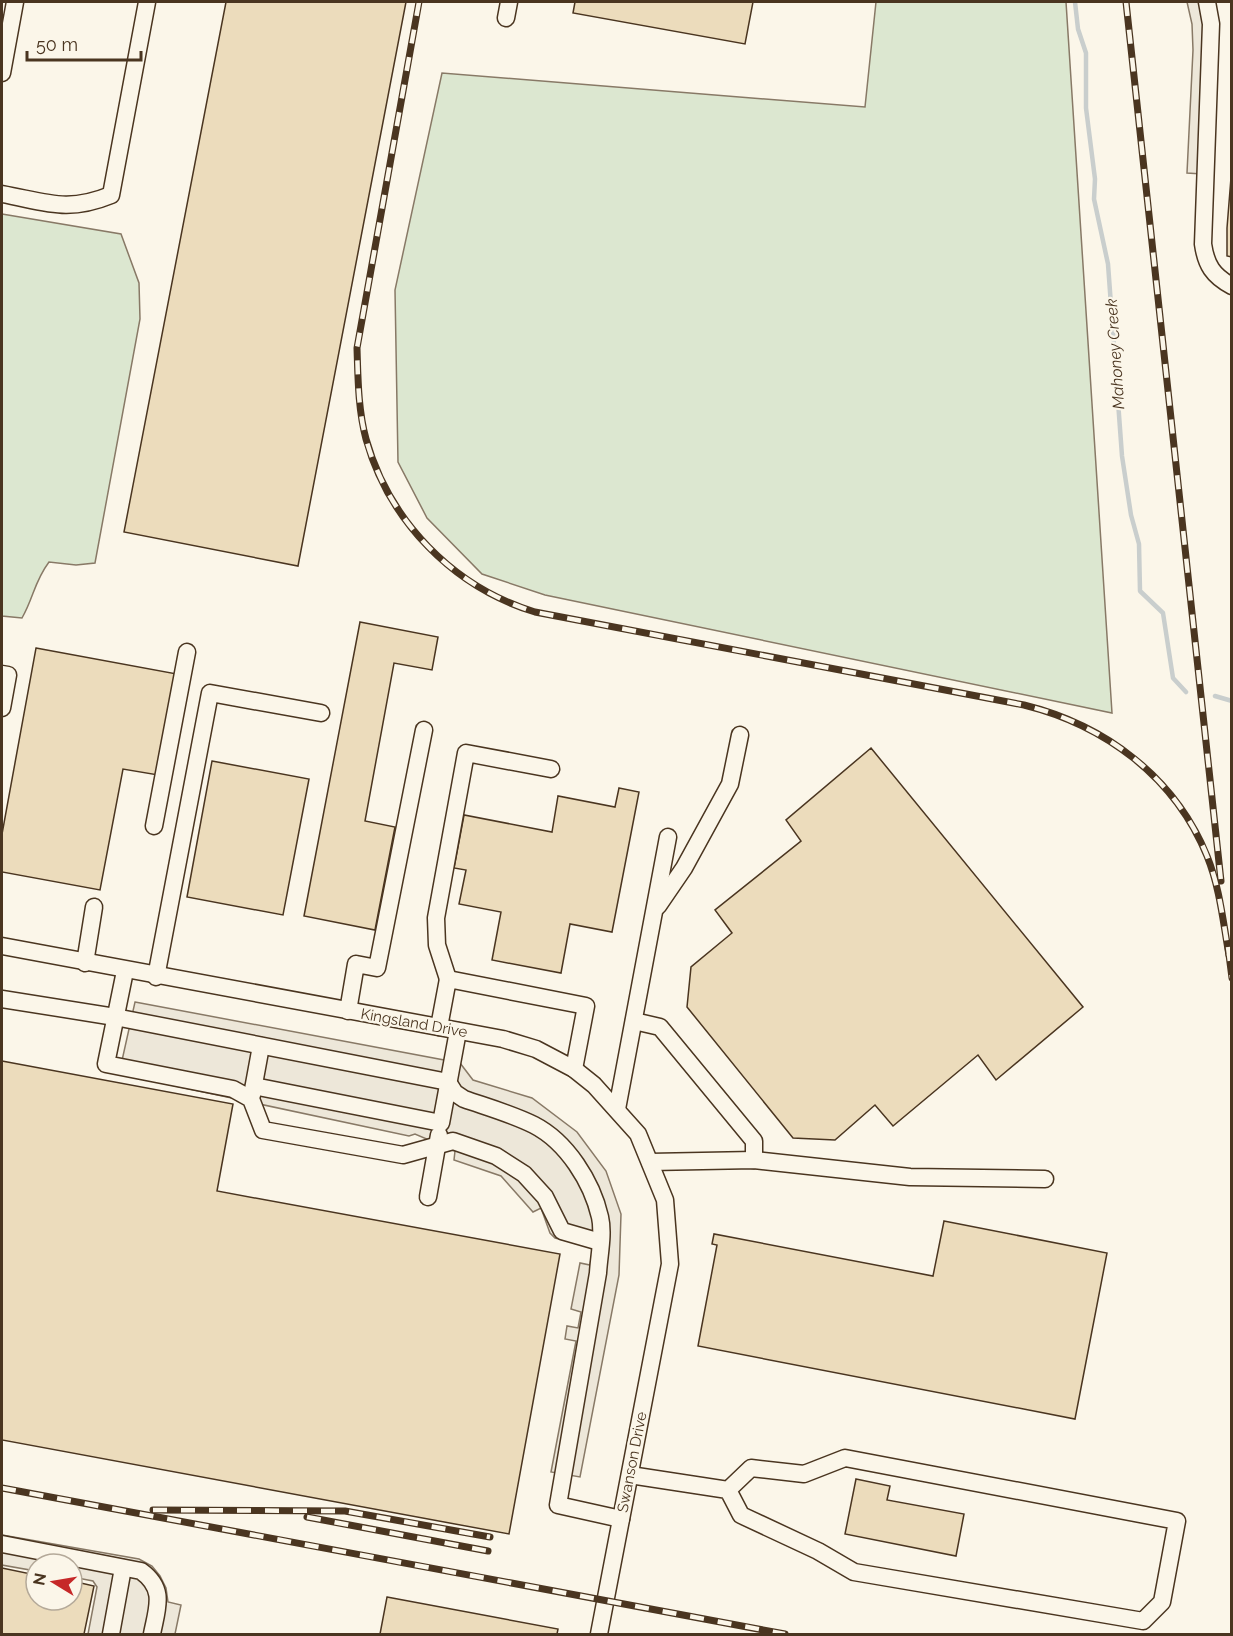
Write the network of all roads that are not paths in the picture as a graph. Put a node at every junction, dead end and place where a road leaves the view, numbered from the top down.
1 (15, 2) edge
2 (147, 2) edge
3 (1207, 2) edge
4 (2, 73) edge
5 (2, 194) edge
6 (1232, 286) edge
7 (187, 652) dead end
8 (2, 674) edge
9 (2, 708) edge
10 (321, 713) dead end
11 (424, 730) dead end
12 (740, 735) dead end
13 (551, 769) dead end
14 (154, 826) dead end
15 (668, 837) dead end
16 (94, 907) dead end
17 (654, 912) junction
18 (2, 946) edge
19 (85, 963) junction
20 (125, 971) junction
21 (156, 977) junction
22 (448, 979) junction
23 (2, 999) edge
24 (348, 1011) junction
25 (115, 1017) junction
26 (634, 1021) junction
27 (439, 1027) junction
28 (458, 1031) junction
29 (261, 1046) junction
30 (574, 1069) junction
31 (448, 1082) junction
32 (253, 1092) junction
33 (617, 1109) junction
34 (441, 1123) junction
35 (437, 1143) junction
36 (754, 1160) junction
37 (650, 1162) junction
38 (1045, 1179) dead end
39 (428, 1197) dead end
40 (600, 1242) junction
41 (666, 1289) joint
42 (630, 1475) junction
43 (728, 1490) junction
44 (621, 1519) junction
45 (2, 1544) edge
46 (123, 1568) junction
47 (111, 1635) edge
48 (152, 1635) edge
49 (599, 1635) edge

1 - 4 street
2 - 5 street
3 - 6 street
7 - 14 street
8 - 9 street
10 - 21 street
11 - 24 street
12 - 17 street
13 - 22 street
15 - 17 street
16 - 19 street
17 - 26 street
18 - 19 street, Kingsland Drive
19 - 20 street, Kingsland Drive
20 - 21 street, Kingsland Drive
20 - 25 street
21 - 24 street, Kingsland Drive
22 - 27 street
22 - 30 street
23 - 25 street
24 - 27 street, Kingsland Drive
25 - 29 street
25 - 32 street
26 - 33 street
26 - 36 street
27 - 28 street, Kingsland Drive
28 - 30 street, Kingsland Drive
28 - 31 street
29 - 31 street
29 - 32 street
30 - 33 street, Kingsland Drive
31 - 34 street
31 - 40 street
32 - 34 street
32 - 35 street
33 - 37 street, Kingsland Drive
34 - 35 street
35 - 39 street
35 - 40 street
36 - 37 street
36 - 38 street
37 - 41 street, Kingsland Drive
40 - 44 street
41 - 42 street, Swanson Drive
42 - 43 street
42 - 44 street, Swanson Drive
43 - 43 street
44 - 49 street, Swanson Drive
45 - 46 street
46 - 47 street
46 - 48 street

